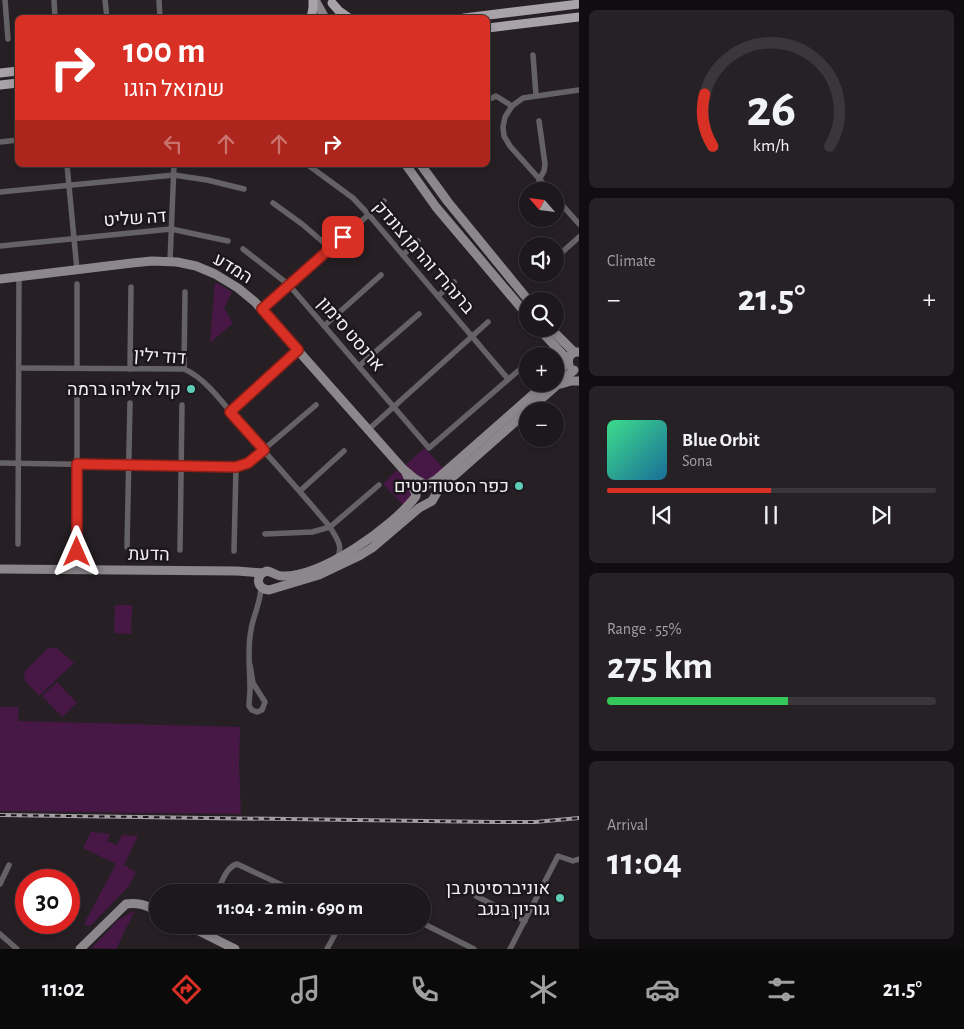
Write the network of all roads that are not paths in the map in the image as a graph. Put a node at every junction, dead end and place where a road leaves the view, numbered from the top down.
1 (5, 0) edge
2 (54, 0) edge
3 (105, 0) edge
4 (158, 0) edge
5 (314, 0) edge
6 (332, 1) edge
7 (579, 4) edge
8 (55, 15) edge
9 (107, 15) edge
10 (160, 15) edge
11 (312, 15) edge
12 (322, 15) edge
13 (339, 15) edge
14 (345, 15) edge
15 (489, 15) edge
16 (579, 17) edge
17 (490, 28) edge
18 (8, 39) dead end
19 (533, 56) dead end
20 (15, 71) edge
21 (0, 73) edge
22 (15, 83) edge
23 (0, 85) edge
24 (579, 90) edge
25 (536, 95) junction
26 (490, 99) edge
27 (512, 106) junction
28 (539, 121) dead end
29 (15, 140) edge
30 (0, 142) edge
31 (67, 167) edge
32 (174, 167) edge
33 (311, 167) edge
34 (407, 167) edge
35 (422, 167) edge
36 (174, 175) junction
37 (539, 180) joint
38 (69, 185) junction
39 (244, 189) dead end
40 (0, 192) edge
41 (384, 201) dead end
42 (273, 203) dead end
43 (564, 206) edge
44 (369, 215) junction
45 (578, 221) edge
46 (171, 229) junction
47 (579, 237) edge
48 (74, 238) junction
49 (228, 241) dead end
50 (418, 241) dead end
51 (0, 246) edge
52 (330, 248) junction
53 (243, 249) dead end
54 (564, 250) edge
55 (403, 255) junction
56 (170, 261) junction
57 (77, 270) junction
58 (381, 275) dead end
59 (19, 277) junction
60 (0, 279) edge
61 (454, 282) dead end
62 (77, 284) dead end
63 (289, 285) junction
64 (132, 287) dead end
65 (185, 292) dead end
66 (522, 292) edge
67 (438, 296) junction
68 (519, 305) edge
69 (262, 309) junction
70 (419, 314) dead end
71 (488, 322) dead end
72 (324, 326) junction
73 (472, 336) junction
74 (546, 337) edge
75 (560, 337) edge
76 (298, 350) junction
77 (578, 352) edge
78 (568, 361) junction
79 (564, 365) edge
80 (359, 366) junction
81 (20, 368) junction
82 (77, 368) junction
83 (130, 369) junction
84 (184, 369) junction
85 (519, 370) edge
86 (577, 371) edge
87 (564, 378) edge
88 (508, 379) junction
89 (579, 381) edge
90 (564, 382) edge
91 (77, 390) dead end
92 (541, 392) edge
93 (542, 392) edge
94 (130, 403) dead end
95 (182, 405) dead end
96 (316, 405) dead end
97 (394, 407) junction
98 (230, 412) junction
99 (369, 429) junction
100 (264, 450) junction
101 (344, 451) dead end
102 (0, 463) edge
103 (18, 464) junction
104 (77, 464) junction
105 (129, 464) junction
106 (180, 466) junction
107 (236, 467) junction
108 (403, 469) junction
109 (380, 485) dead end
110 (426, 485) junction
111 (300, 491) junction
112 (435, 494) junction
113 (416, 495) junction
114 (425, 504) junction
115 (330, 527) junction
116 (266, 534) dead end
117 (18, 544) dead end
118 (340, 544) junction
119 (127, 547) dead end
120 (180, 550) dead end
121 (354, 550) junction
122 (234, 551) dead end
123 (336, 559) junction
124 (0, 569) edge
125 (77, 570) junction
126 (237, 572) junction
127 (262, 573) junction
128 (275, 574) junction
129 (265, 587) junction
130 (250, 665) junction
131 (579, 859) edge
132 (9, 865) dead end
133 (0, 884) edge
134 (220, 884) edge
135 (280, 884) edge
136 (476, 896) dead end
137 (149, 907) edge
138 (525, 921) junction
139 (431, 928) edge
140 (0, 934) edge
141 (209, 934) edge
142 (336, 934) edge
143 (15, 948) edge
144 (80, 949) edge
145 (235, 949) edge
146 (328, 949) edge
147 (474, 949) edge
148 (510, 949) edge

1 - 18 street
2 - 8 street
3 - 9 street
4 - 10 street
5 - 11 main road
5 - 12 street
6 - 13 street
6 - 14 main road
7 - 15 main road
16 - 17 main road
19 - 25 street
20 - 21 main road
22 - 23 main road
24 - 25 street
25 - 27 street
26 - 27 street
27 - 37 street
28 - 37 street
29 - 30 street
31 - 38 street
32 - 36 street
33 - 44 street, ברנהרד והרמן צונדק
34 - 68 street
35 - 66 street
36 - 38 street
36 - 39 street
36 - 46 street
38 - 40 street
38 - 48 street
41 - 44 street
42 - 52 street
43 - 45 street
44 - 52 street
44 - 55 street, ברנהרד והרמן צונדק
46 - 48 street, דה שליט
46 - 49 street, דה שליט
46 - 56 street
47 - 54 street
48 - 51 street, דה שליט
48 - 57 street
50 - 55 street
52 - 63 street
53 - 63 street, ארנסט סימון
55 - 67 street, ברנהרד והרמן צונדק
56 - 57 street, המדע
56 - 69 street, המדע
57 - 59 street, המדע
58 - 72 street
59 - 60 street, המדע
59 - 81 street
61 - 67 street
62 - 82 street
63 - 69 street
63 - 72 street, ארנסט סימון
64 - 83 street
65 - 84 street
67 - 73 street, ברנהרד והרמן צונדק
69 - 76 street, המדע
70 - 80 street
71 - 73 street
72 - 80 street, ארנסט סימון
73 - 88 street, ברנהרד והרמן צונדק
73 - 97 street
74 - 78 street
75 - 77 street
76 - 98 street
76 - 99 street, המדע
77 - 78 street
78 - 79 street
78 - 86 street
80 - 97 street, ארנסט סימון
81 - 82 street, דוד ילין
81 - 103 street
82 - 83 street, דוד ילין
83 - 84 street, דוד ילין
84 - 98 street, דוד ילין
85 - 88 street
86 - 87 street
88 - 97 street, ארנסט סימון
89 - 90 street
91 - 104 street
92 - 110 street
93 - 112 street
94 - 105 street
95 - 106 street
96 - 100 street
97 - 99 street
98 - 100 street, דוד ילין
99 - 108 street, המדע
100 - 107 street
100 - 111 street, דוד ילין
101 - 111 street
102 - 103 street
103 - 104 street
103 - 117 street
104 - 105 street
104 - 125 street
105 - 106 street
105 - 119 street
106 - 107 street
106 - 120 street
107 - 122 street
108 - 110 street, המדע
108 - 113 street, המדע
109 - 115 street
110 - 112 street
110 - 113 street
111 - 115 street, דוד ילין
112 - 114 street
113 - 114 street
113 - 121 street
114 - 129 street
115 - 116 street
115 - 118 street, דוד ילין
118 - 121 street
118 - 123 street
121 - 123 street
123 - 128 street
124 - 125 street, הדעת
125 - 126 street, הדעת
126 - 127 street, הדעת
126 - 129 street, הדעת
127 - 128 street
127 - 129 street
128 - 129 street
129 - 130 street
130 - 130 street
131 - 138 street
132 - 133 street
134 - 135 street
136 - 138 street
137 - 144 street
138 - 148 street
139 - 147 street
140 - 143 street
141 - 145 street
142 - 146 street

